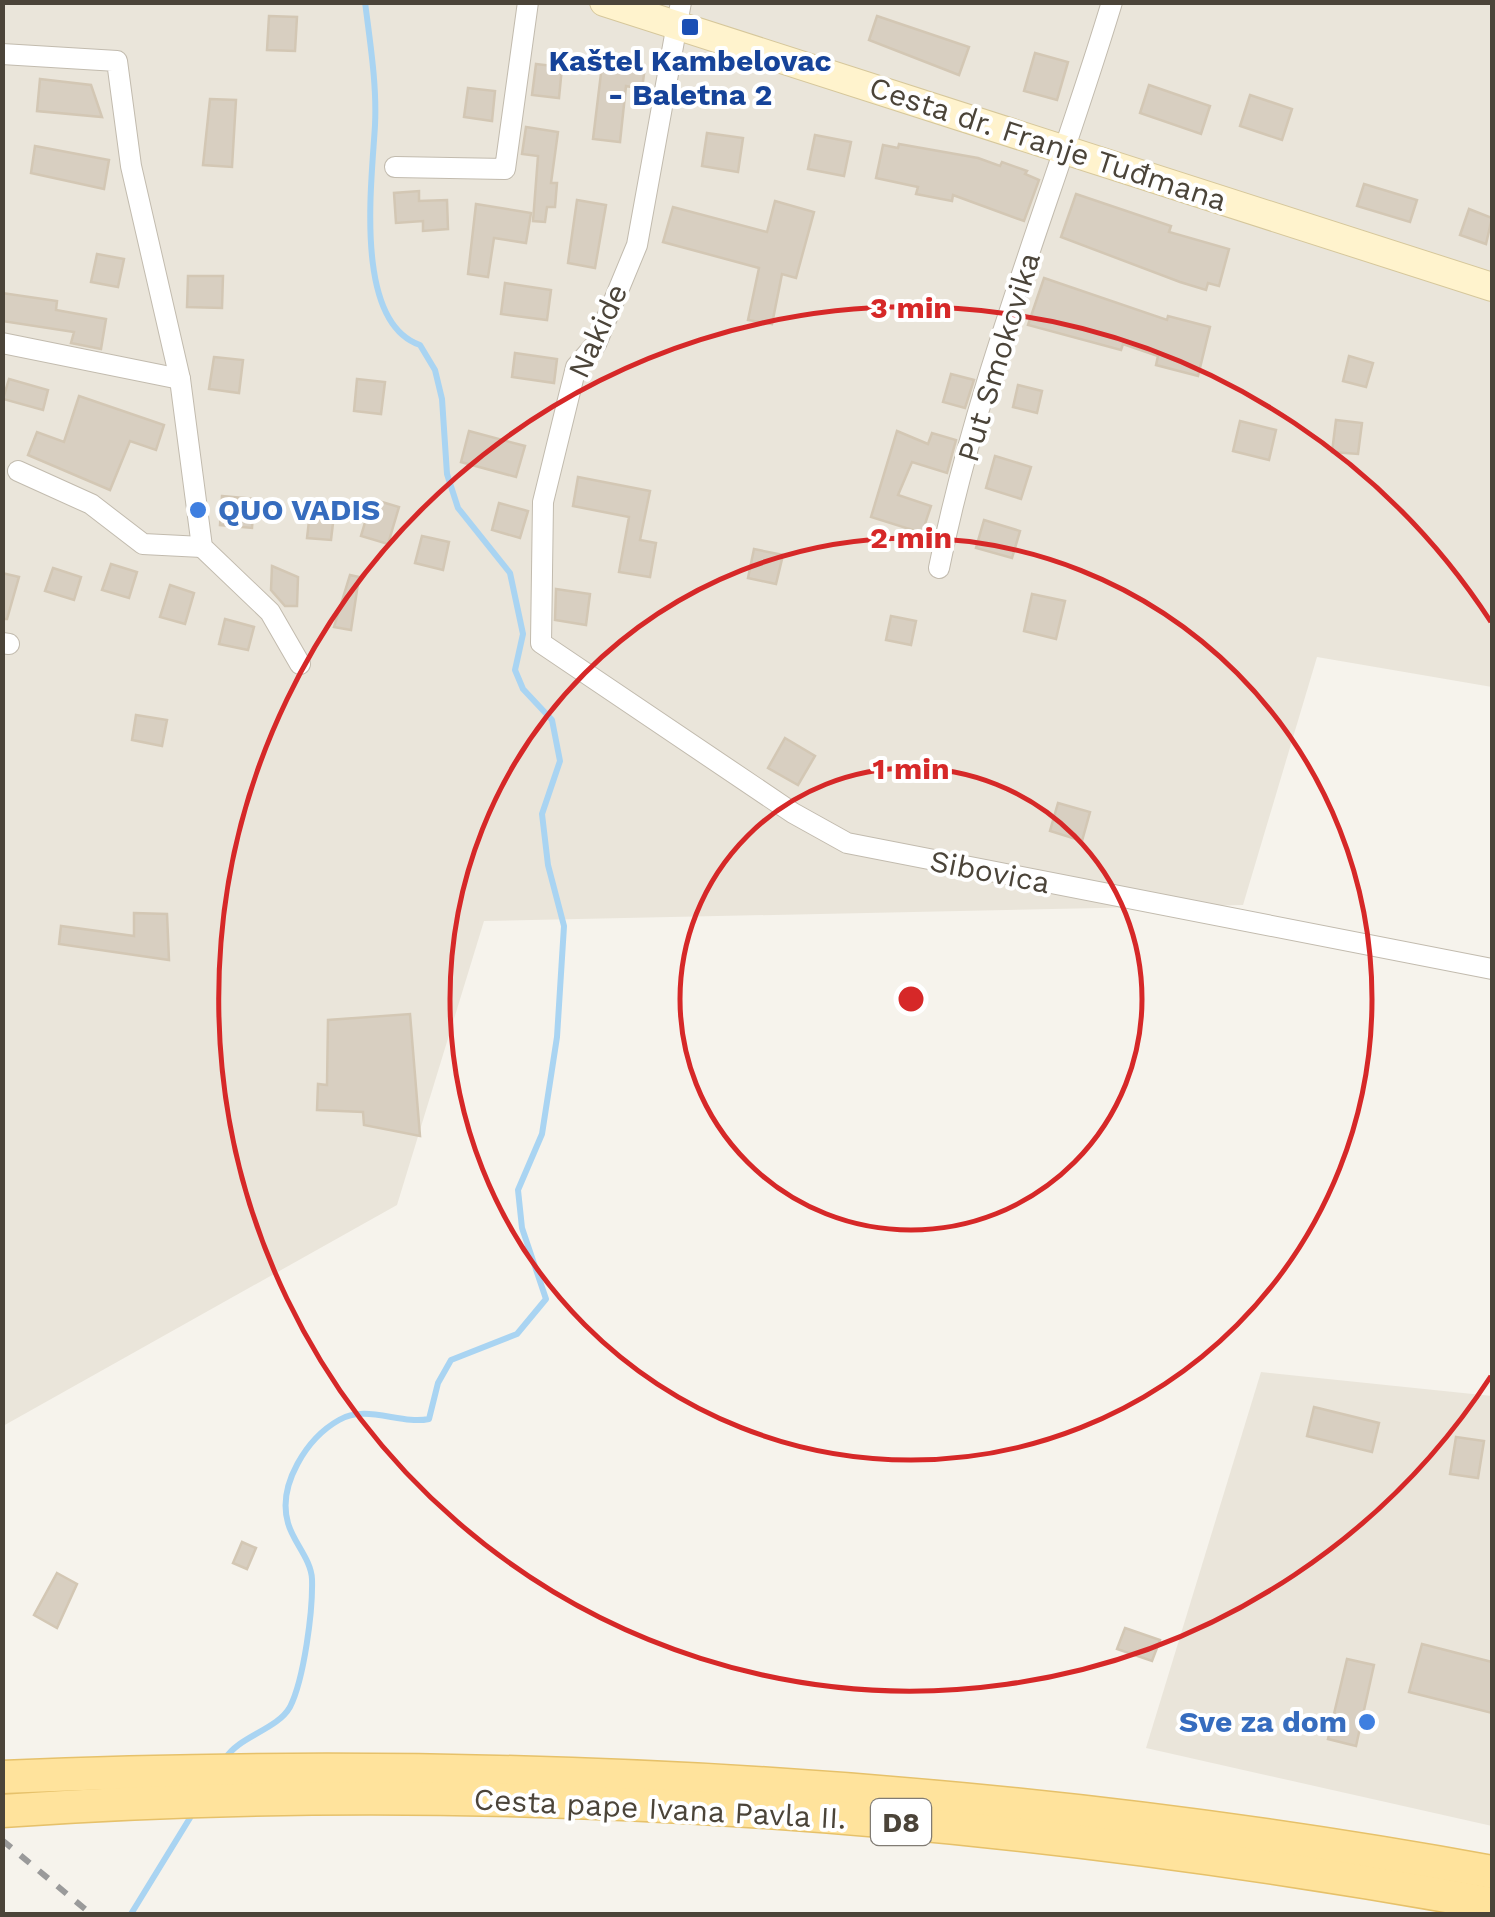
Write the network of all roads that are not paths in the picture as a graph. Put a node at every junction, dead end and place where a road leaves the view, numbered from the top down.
1 (528, 2) edge
2 (604, 2) edge
3 (1112, 2) edge
4 (680, 13) edge
5 (2, 54) edge
6 (1068, 148) junction
7 (394, 167) dead end
8 (1492, 286) edge
9 (2, 343) edge
10 (180, 379) junction
11 (18, 471) dead end
12 (202, 546) junction
13 (939, 568) dead end
14 (541, 643) joint
15 (300, 664) dead end
16 (1492, 969) edge
17 (2, 1777) edge
18 (2, 1810) edge
19 (1492, 1872) edge
20 (1492, 1904) edge

1 - 7 street
2 - 4 main road, Cesta dr. Franje Tuđmana
3 - 6 street, Put Smokovika
4 - 6 main road, Cesta dr. Franje Tuđmana
4 - 14 street, Nakide
5 - 10 street
6 - 8 main road, Cesta dr. Franje Tuđmana
6 - 13 street, Put Smokovika
9 - 10 street
10 - 12 street
11 - 12 street
12 - 15 street
14 - 16 street, Sibovica
17 - 19 main road, Cesta pape Ivana Pavla II. / D8
18 - 20 main road, Cesta pape Ivana Pavla II. / D8

